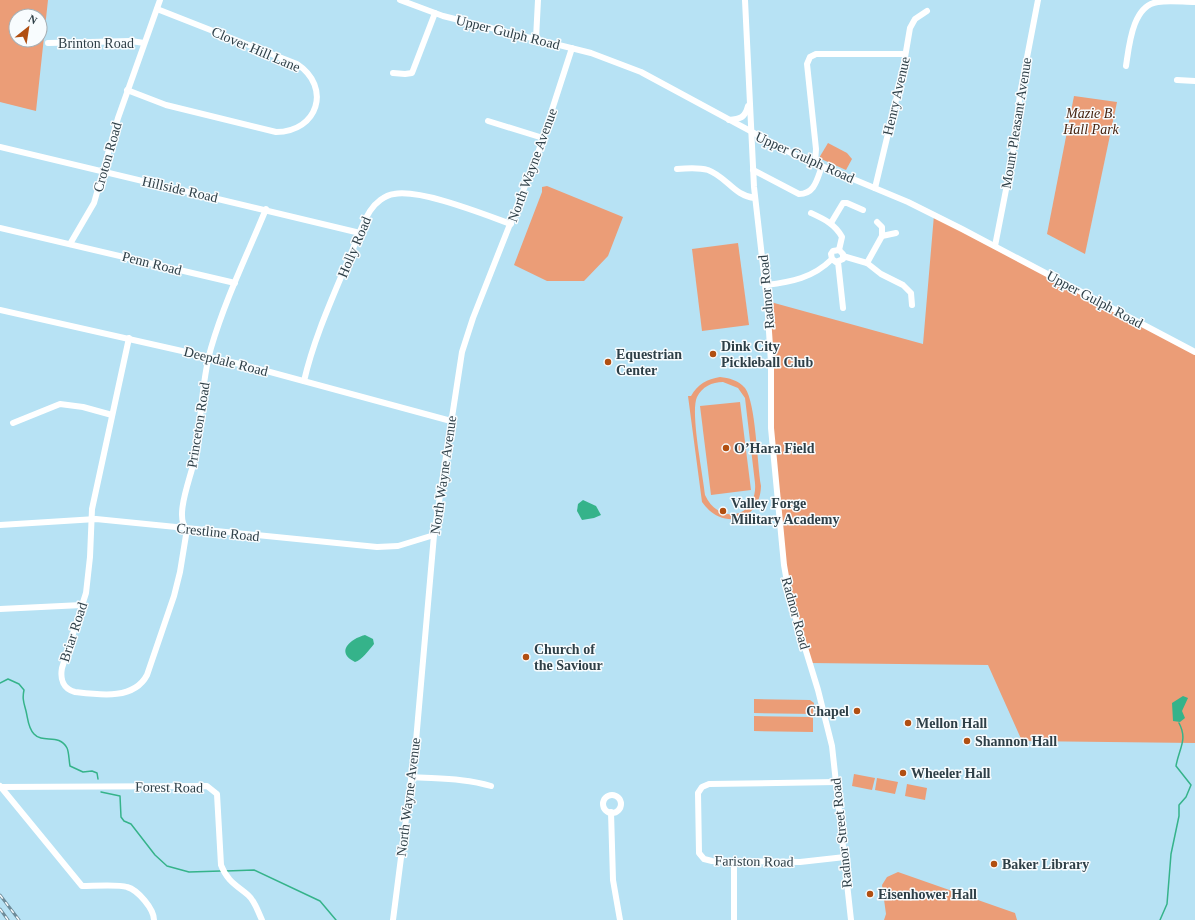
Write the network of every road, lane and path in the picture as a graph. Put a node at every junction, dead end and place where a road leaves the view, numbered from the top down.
1 (160, 0) edge
2 (400, 0) edge
3 (538, 0) edge
4 (745, 0) edge
5 (1038, 0) edge
6 (1195, 2) edge
7 (157, 9) junction
8 (927, 11) dead end
9 (435, 13) junction
10 (536, 39) junction
11 (48, 43) dead end
12 (144, 43) junction
13 (572, 48) junction
14 (906, 54) junction
15 (1126, 66) dead end
16 (393, 73) dead end
17 (1177, 80) dead end
18 (1195, 81) edge
19 (127, 90) junction
20 (749, 101) junction
21 (727, 120) junction
22 (488, 121) dead end
23 (751, 132) junction
24 (543, 138) junction
25 (0, 147) edge
26 (815, 163) junction
27 (822, 166) junction
28 (677, 168) dead end
29 (753, 170) junction
30 (103, 171) junction
31 (875, 188) junction
32 (755, 198) junction
33 (266, 209) junction
34 (863, 210) dead end
35 (811, 213) dead end
36 (877, 222) dead end
37 (831, 223) junction
38 (511, 224) junction
39 (0, 228) edge
40 (360, 233) junction
41 (896, 233) dead end
42 (882, 236) junction
43 (70, 244) junction
44 (995, 246) junction
45 (839, 250) junction
46 (843, 256) junction
47 (832, 259) junction
48 (838, 262) junction
49 (867, 263) junction
50 (235, 283) junction
51 (766, 286) junction
52 (912, 305) dead end
53 (843, 308) dead end
54 (0, 310) edge
55 (129, 338) junction
56 (1195, 352) edge
57 (209, 357) junction
58 (304, 381) junction
59 (112, 416) junction
60 (451, 421) junction
61 (13, 423) dead end
62 (90, 519) junction
63 (0, 525) edge
64 (187, 529) junction
65 (434, 535) junction
66 (82, 605) junction
67 (0, 609) edge
68 (832, 746) joint
69 (411, 777) junction
70 (836, 782) junction
71 (0, 786) edge
72 (491, 786) dead end
73 (611, 812) dead end
74 (845, 857) junction
75 (734, 861) junction
76 (154, 920) edge
77 (262, 920) edge
78 (392, 920) edge
79 (620, 920) edge
80 (734, 920) edge
81 (851, 920) edge

1 - 7 street, Croton Road
2 - 9 street, Upper Gulph Road
3 - 10 street
4 - 20 street, Radnor Road
5 - 44 street, Mount Pleasant Avenue
6 - 15 street
7 - 12 street, Croton Road
7 - 19 street, Clover Hill Lane
8 - 14 street, Henry Avenue
9 - 10 street, Upper Gulph Road
9 - 16 street
10 - 13 street, Upper Gulph Road
11 - 12 street, Brinton Road
12 - 19 street, Croton Road
13 - 21 street, Upper Gulph Road
13 - 24 street, North Wayne Avenue
14 - 26 street
14 - 31 street, Henry Avenue
17 - 18 street
19 - 30 street, Croton Road
20 - 21 street
20 - 23 street, Radnor Road
21 - 23 street, Upper Gulph Road
22 - 24 street
23 - 26 street, Upper Gulph Road
23 - 29 street, Radnor Road
24 - 38 street, North Wayne Avenue
25 - 30 street, Hillside Road
26 - 27 street, Upper Gulph Road
27 - 29 street
27 - 31 street, Upper Gulph Road
28 - 32 street
29 - 32 street, Radnor Road
30 - 33 street, Hillside Road
30 - 43 street, Croton Road
31 - 44 street, Upper Gulph Road
32 - 51 street, Radnor Road
33 - 40 street, Hillside Road
33 - 50 street, Princeton Road
34 - 37 street
35 - 37 street
36 - 42 street
37 - 45 street
38 - 40 street, Holly Road
38 - 60 street, North Wayne Avenue
39 - 43 street
40 - 58 street, Holly Road
41 - 42 street
42 - 49 street
43 - 50 street, Penn Road
44 - 56 street, Upper Gulph Road
45 - 46 street
45 - 47 street
46 - 48 street
46 - 49 street
47 - 48 street
47 - 51 street
48 - 53 street
49 - 52 street
50 - 57 street, Princeton Road
51 - 68 street, Radnor Road
54 - 55 street, Deepdale Road
55 - 57 street, Deepdale Road
55 - 59 street, Briar Road
57 - 58 street, Deepdale Road
57 - 64 street, Princeton Road
58 - 60 street, Deepdale Road
59 - 61 street
59 - 62 street, Briar Road
60 - 65 street, North Wayne Avenue
62 - 63 street, Crestline Road
62 - 64 street, Crestline Road
62 - 66 street, Briar Road
64 - 65 street, Crestline Road
64 - 66 street, Briar Road
65 - 69 street, North Wayne Avenue
66 - 67 street
68 - 70 street, Radnor Street Road
69 - 72 street
69 - 78 street, North Wayne Avenue
70 - 74 street, Radnor Street Road
70 - 75 street, Fariston Road
71 - 76 street
71 - 77 street, Forest Road
73 - 79 street
74 - 75 street, Fariston Road
74 - 81 street, Radnor Street Road
75 - 80 street

